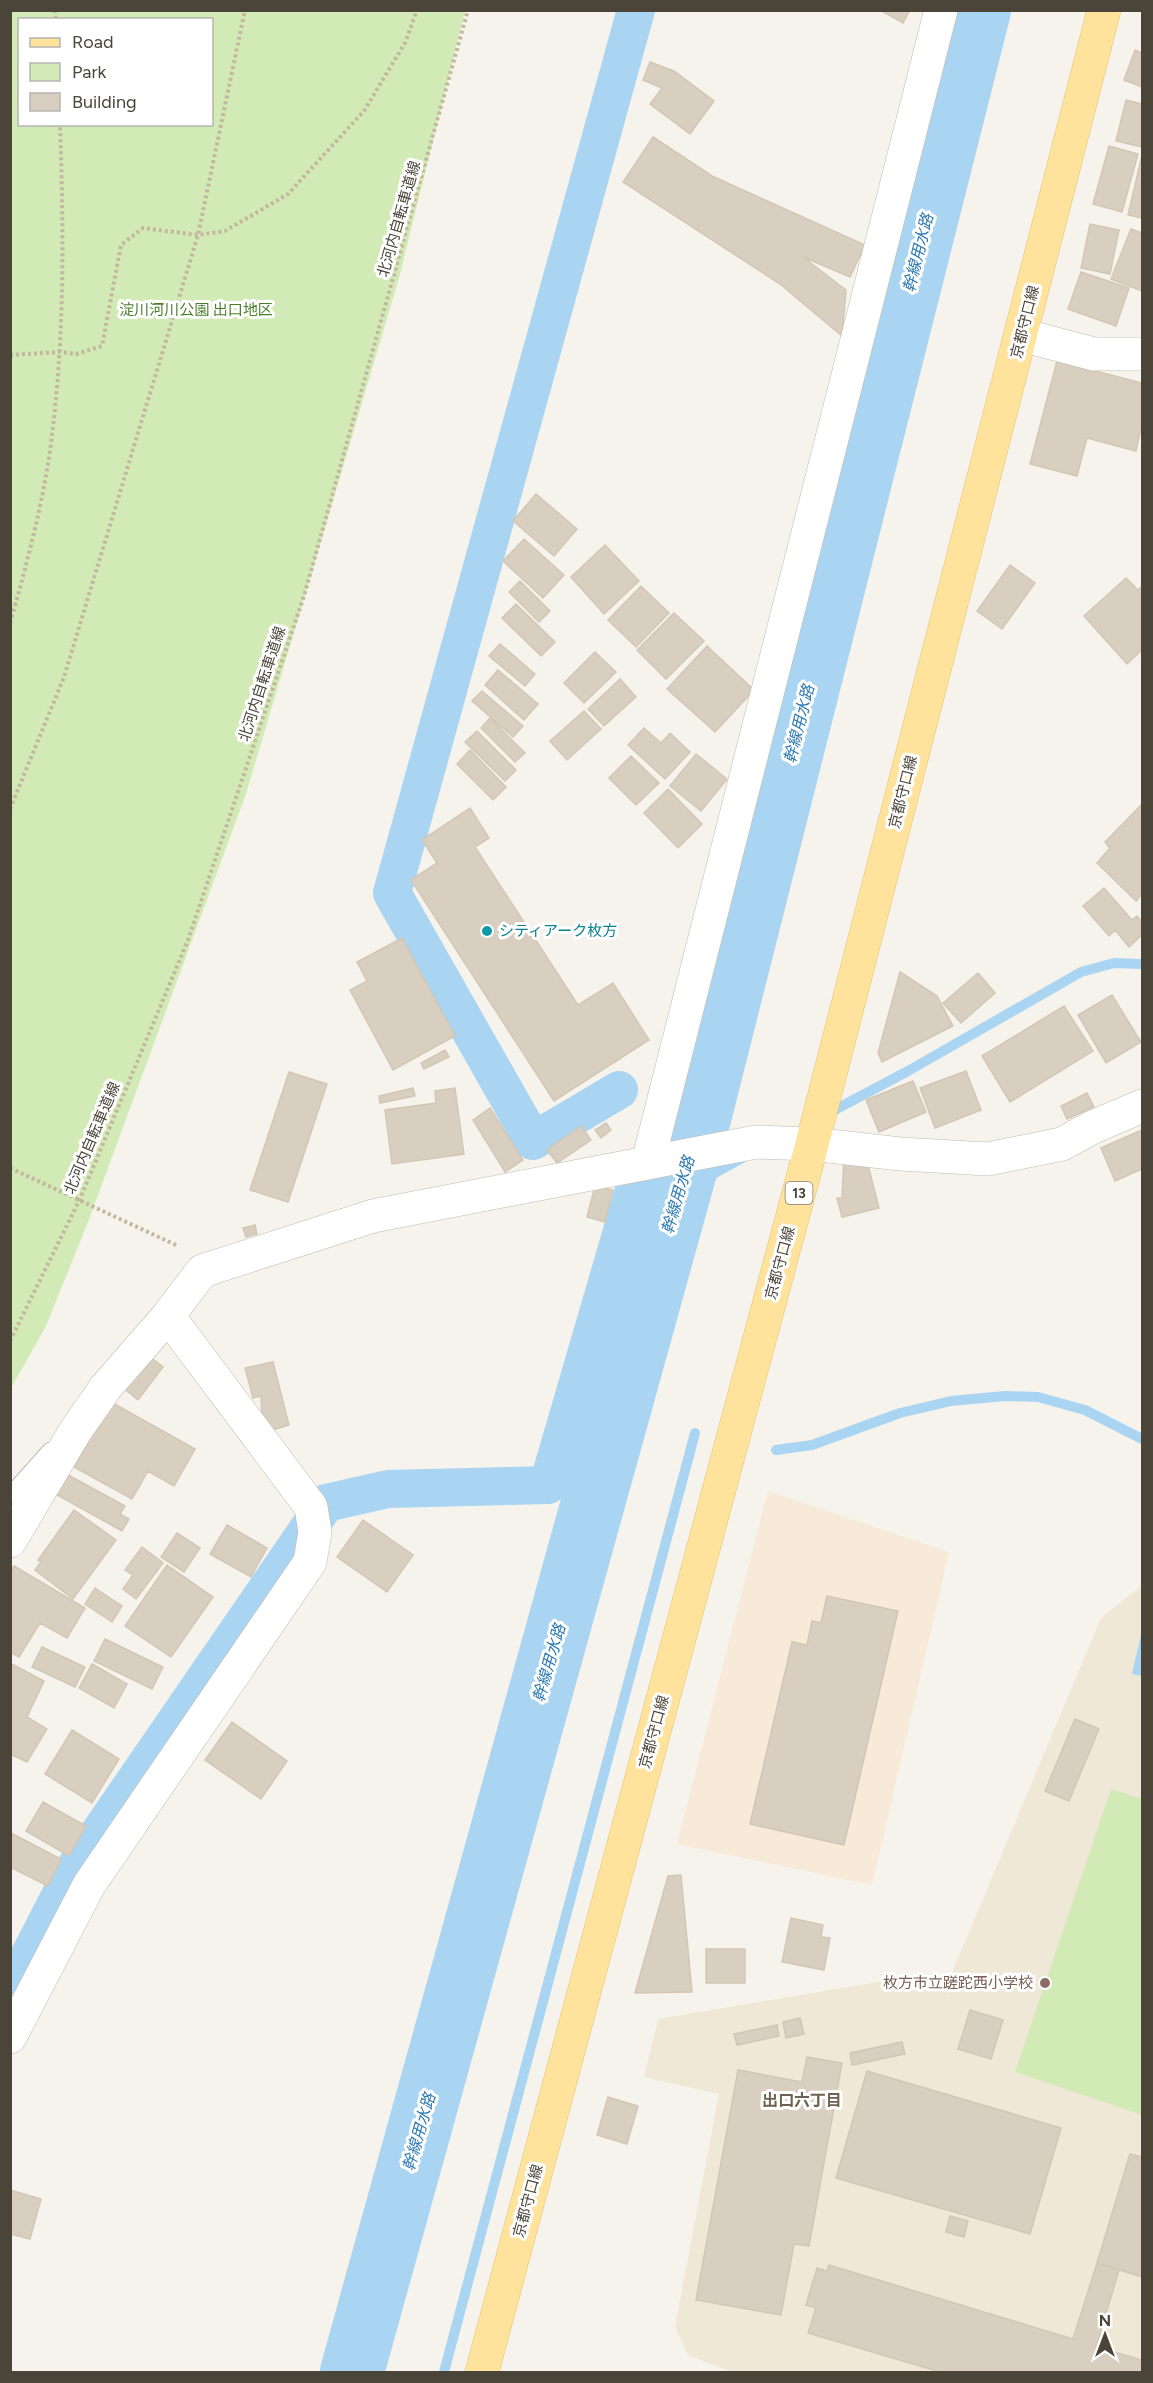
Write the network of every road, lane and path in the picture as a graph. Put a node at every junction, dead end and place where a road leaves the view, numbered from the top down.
1 (245, 10) edge
2 (417, 10) edge
3 (468, 10) edge
4 (941, 10) edge
5 (1104, 10) edge
6 (60, 126) edge
7 (198, 235) junction
8 (1022, 334) junction
9 (60, 352) junction
10 (1143, 354) edge
11 (10, 355) edge
12 (10, 623) edge
13 (10, 809) edge
14 (1143, 1106) edge
15 (811, 1144) junction
16 (648, 1162) junction
17 (10, 1168) edge
18 (80, 1199) junction
19 (177, 1246) dead end
20 (168, 1316) junction
21 (10, 1341) edge
22 (76, 1430) junction
23 (10, 1496) edge
24 (10, 1541) edge
25 (10, 2037) edge
26 (482, 2373) edge

1 - 7 path
2 - 7 path
3 - 18 path, 北河内自転車道線
4 - 16 street
5 - 8 main road, 京都守口線 / 13
6 - 9 path
7 - 9 path
7 - 13 path
8 - 10 street
8 - 15 main road, 京都守口線 / 13
9 - 11 path
9 - 12 path
14 - 15 street
15 - 16 street
15 - 26 main road, 京都守口線 / 13
16 - 20 street
17 - 18 path
18 - 19 path
18 - 21 path, 北河内自転車道線
20 - 22 street
20 - 25 street
22 - 23 lane
22 - 24 street

